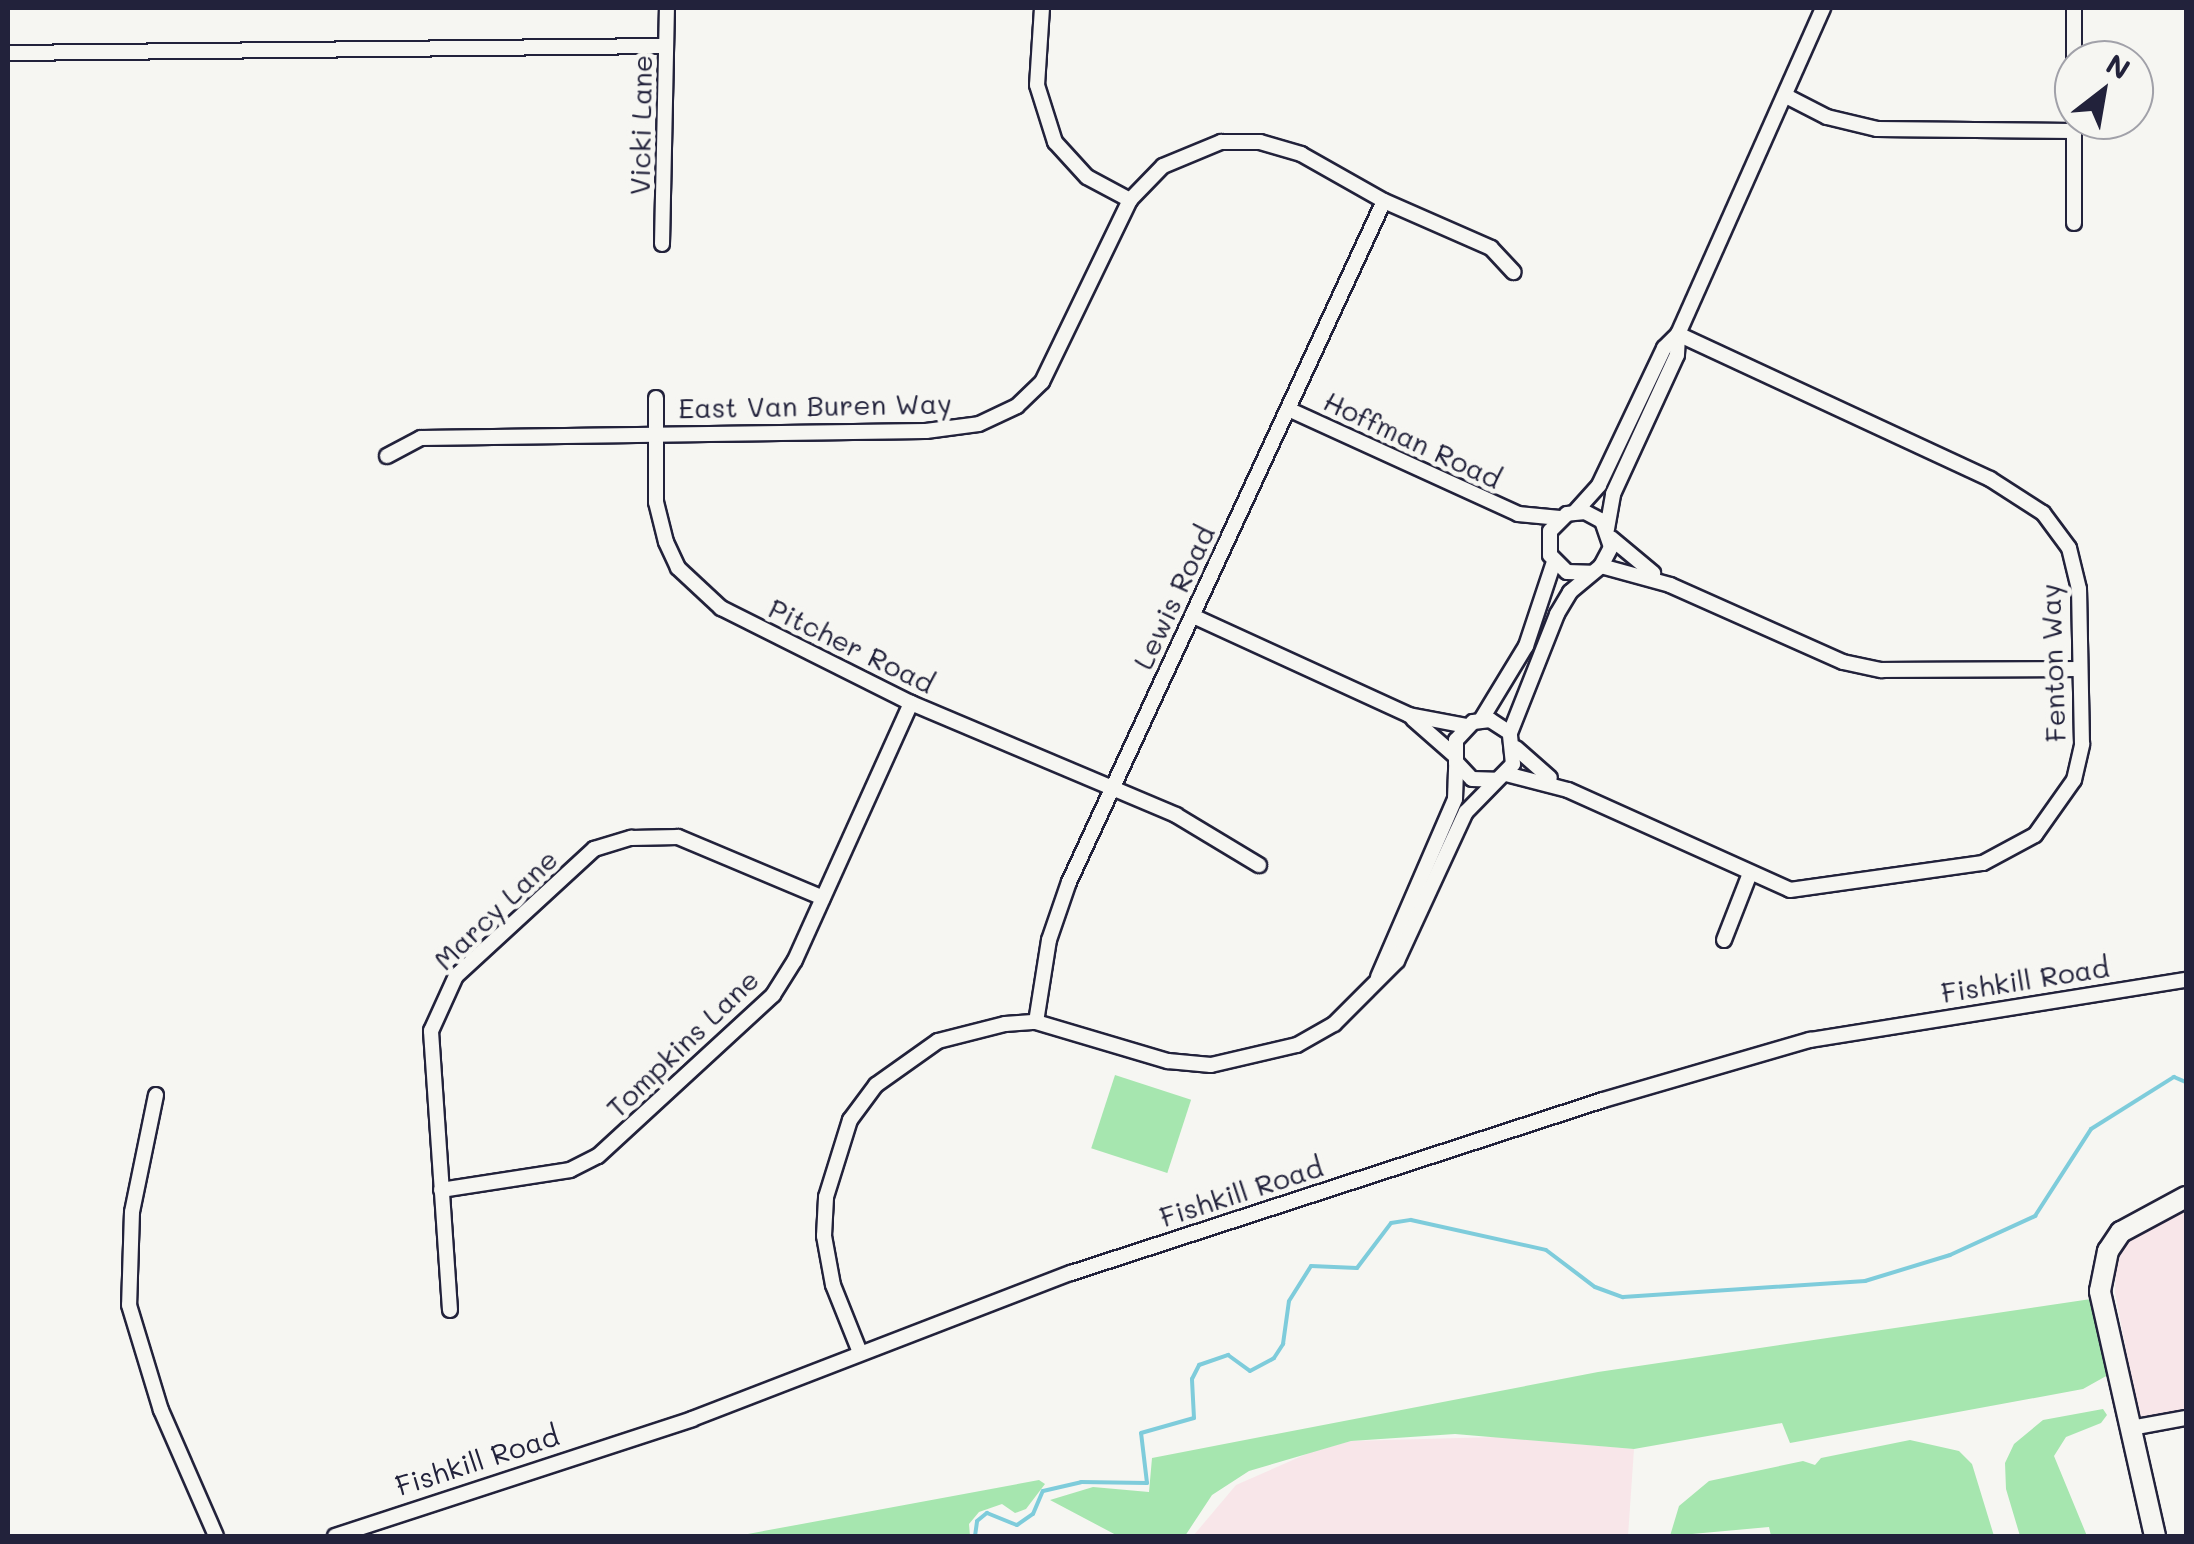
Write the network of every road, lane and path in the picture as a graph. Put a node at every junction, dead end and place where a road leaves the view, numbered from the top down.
1 (666, 8) edge
2 (1042, 8) edge
3 (1823, 8) edge
4 (2074, 8) edge
5 (2073, 40) edge
6 (666, 46) junction
7 (8, 53) edge
8 (1786, 96) junction
9 (2054, 131) edge
10 (2072, 140) edge
11 (1130, 200) junction
12 (1384, 201) junction
13 (2074, 223) dead end
14 (662, 244) dead end
15 (1513, 272) dead end
16 (1678, 334) junction
17 (656, 398) dead end
18 (1288, 409) junction
19 (656, 434) junction
20 (386, 456) dead end
21 (1576, 512) junction
22 (1518, 514) junction
23 (1560, 518) junction
24 (1609, 533) junction
25 (1548, 547) junction
26 (1554, 562) junction
27 (1596, 570) junction
28 (1670, 584) junction
29 (1193, 616) junction
30 (2078, 669) junction
31 (912, 703) junction
32 (1409, 715) junction
33 (1481, 720) junction
34 (1466, 726) junction
35 (1510, 733) junction
36 (1516, 748) junction
37 (1455, 759) junction
38 (1501, 777) junction
39 (1568, 790) junction
40 (1109, 791) junction
41 (1259, 865) dead end
42 (1749, 876) junction
43 (823, 898) junction
44 (1724, 940) dead end
45 (1378, 977) junction
46 (2186, 980) edge
47 (1036, 1022) junction
48 (156, 1095) dead end
49 (440, 1190) junction
50 (2186, 1197) edge
51 (450, 1310) dead end
52 (859, 1350) junction
53 (2186, 1418) edge
54 (2131, 1428) junction
55 (216, 1536) edge
56 (335, 1536) edge
57 (2155, 1536) edge

1 - 6 street, Vicki Lane
2 - 11 street
3 - 8 street
4 - 5 street
6 - 7 street
6 - 14 street, Vicki Lane
8 - 9 street
8 - 16 street
10 - 13 street
11 - 12 street, East Van Buren Way
11 - 19 street, East Van Buren Way
12 - 15 street, East Van Buren Way
12 - 18 street, Lewis Road
16 - 21 street
16 - 24 street
16 - 30 street, Fenton Way
17 - 19 street, Pitcher Road
18 - 22 street, Hoffman Road
18 - 29 street, Lewis Road
19 - 20 street, East Van Buren Way
19 - 31 street, Pitcher Road
21 - 23 street
21 - 24 street
22 - 23 street, Hoffman Road
22 - 25 street, Hoffman Road
23 - 25 street
24 - 27 street
24 - 28 street
25 - 26 street
26 - 27 street
26 - 33 street
27 - 28 street
27 - 35 street
28 - 30 street
29 - 32 street
29 - 40 street, Lewis Road
30 - 42 street, Fenton Way
31 - 40 street, Pitcher Road
31 - 43 street, Tompkins Lane
32 - 34 street
32 - 37 street
33 - 34 street
33 - 35 street
34 - 37 street
35 - 36 street
36 - 38 street
36 - 39 street, Fenton Way
37 - 38 street
37 - 45 street
38 - 39 street, Fenton Way
38 - 45 street
39 - 42 street, Fenton Way
40 - 41 street, Pitcher Road
40 - 47 street, Lewis Road
42 - 44 street
43 - 49 street, Tompkins Lane
43 - 49 street, Marcy Lane
45 - 47 street
46 - 52 street, Fishkill Road
47 - 52 street
48 - 55 street
49 - 51 street, Marcy Lane
50 - 54 main road
52 - 56 street, Fishkill Road
53 - 54 street
54 - 57 main road

